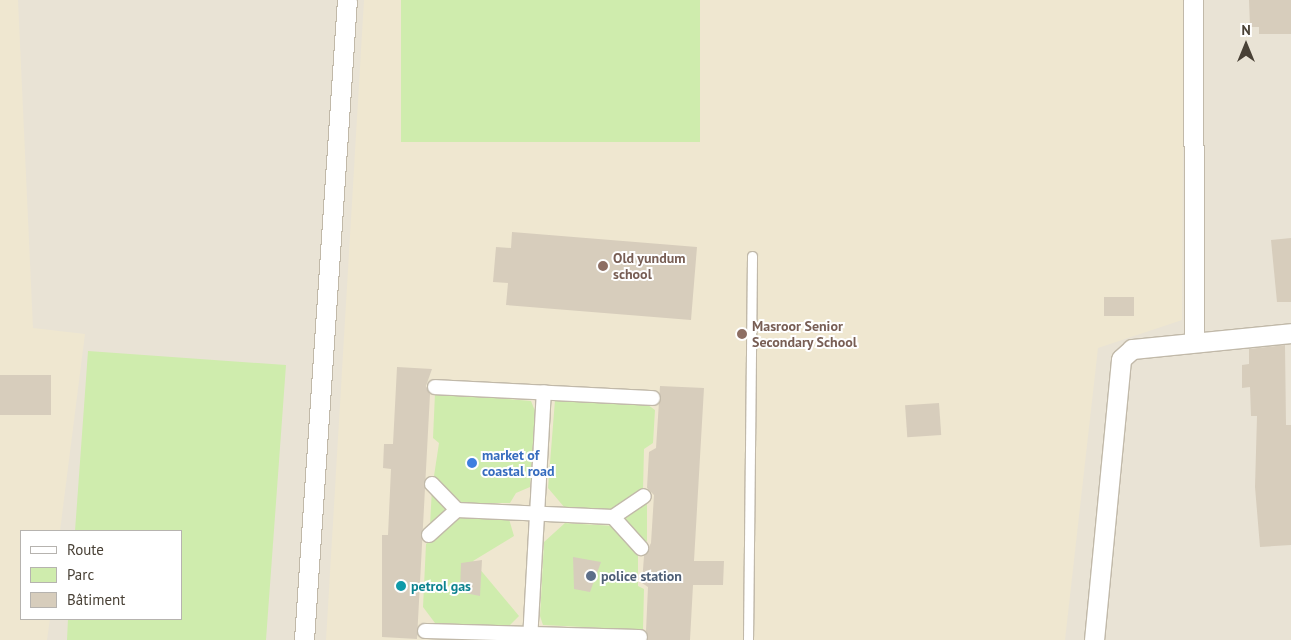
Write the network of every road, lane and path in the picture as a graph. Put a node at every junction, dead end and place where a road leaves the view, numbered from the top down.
1 (346, 0) edge
2 (1194, 0) edge
3 (752, 256) dead end
4 (1291, 333) edge
5 (1194, 340) junction
6 (434, 387) dead end
7 (544, 392) junction
8 (653, 398) dead end
9 (432, 484) dead end
10 (644, 496) dead end
11 (457, 510) junction
12 (537, 514) junction
13 (613, 517) junction
14 (429, 534) dead end
15 (641, 548) dead end
16 (425, 631) dead end
17 (531, 637) edge
18 (640, 637) dead end
19 (304, 640) edge
20 (748, 640) edge
21 (1094, 640) edge

1 - 19 street
2 - 5 street
3 - 20 lane
4 - 5 street
5 - 21 street
6 - 7 street
7 - 8 street
7 - 12 street
9 - 11 street
10 - 13 street
11 - 12 street
11 - 14 street
12 - 13 street
12 - 17 street
13 - 15 street
16 - 17 street
17 - 18 street

